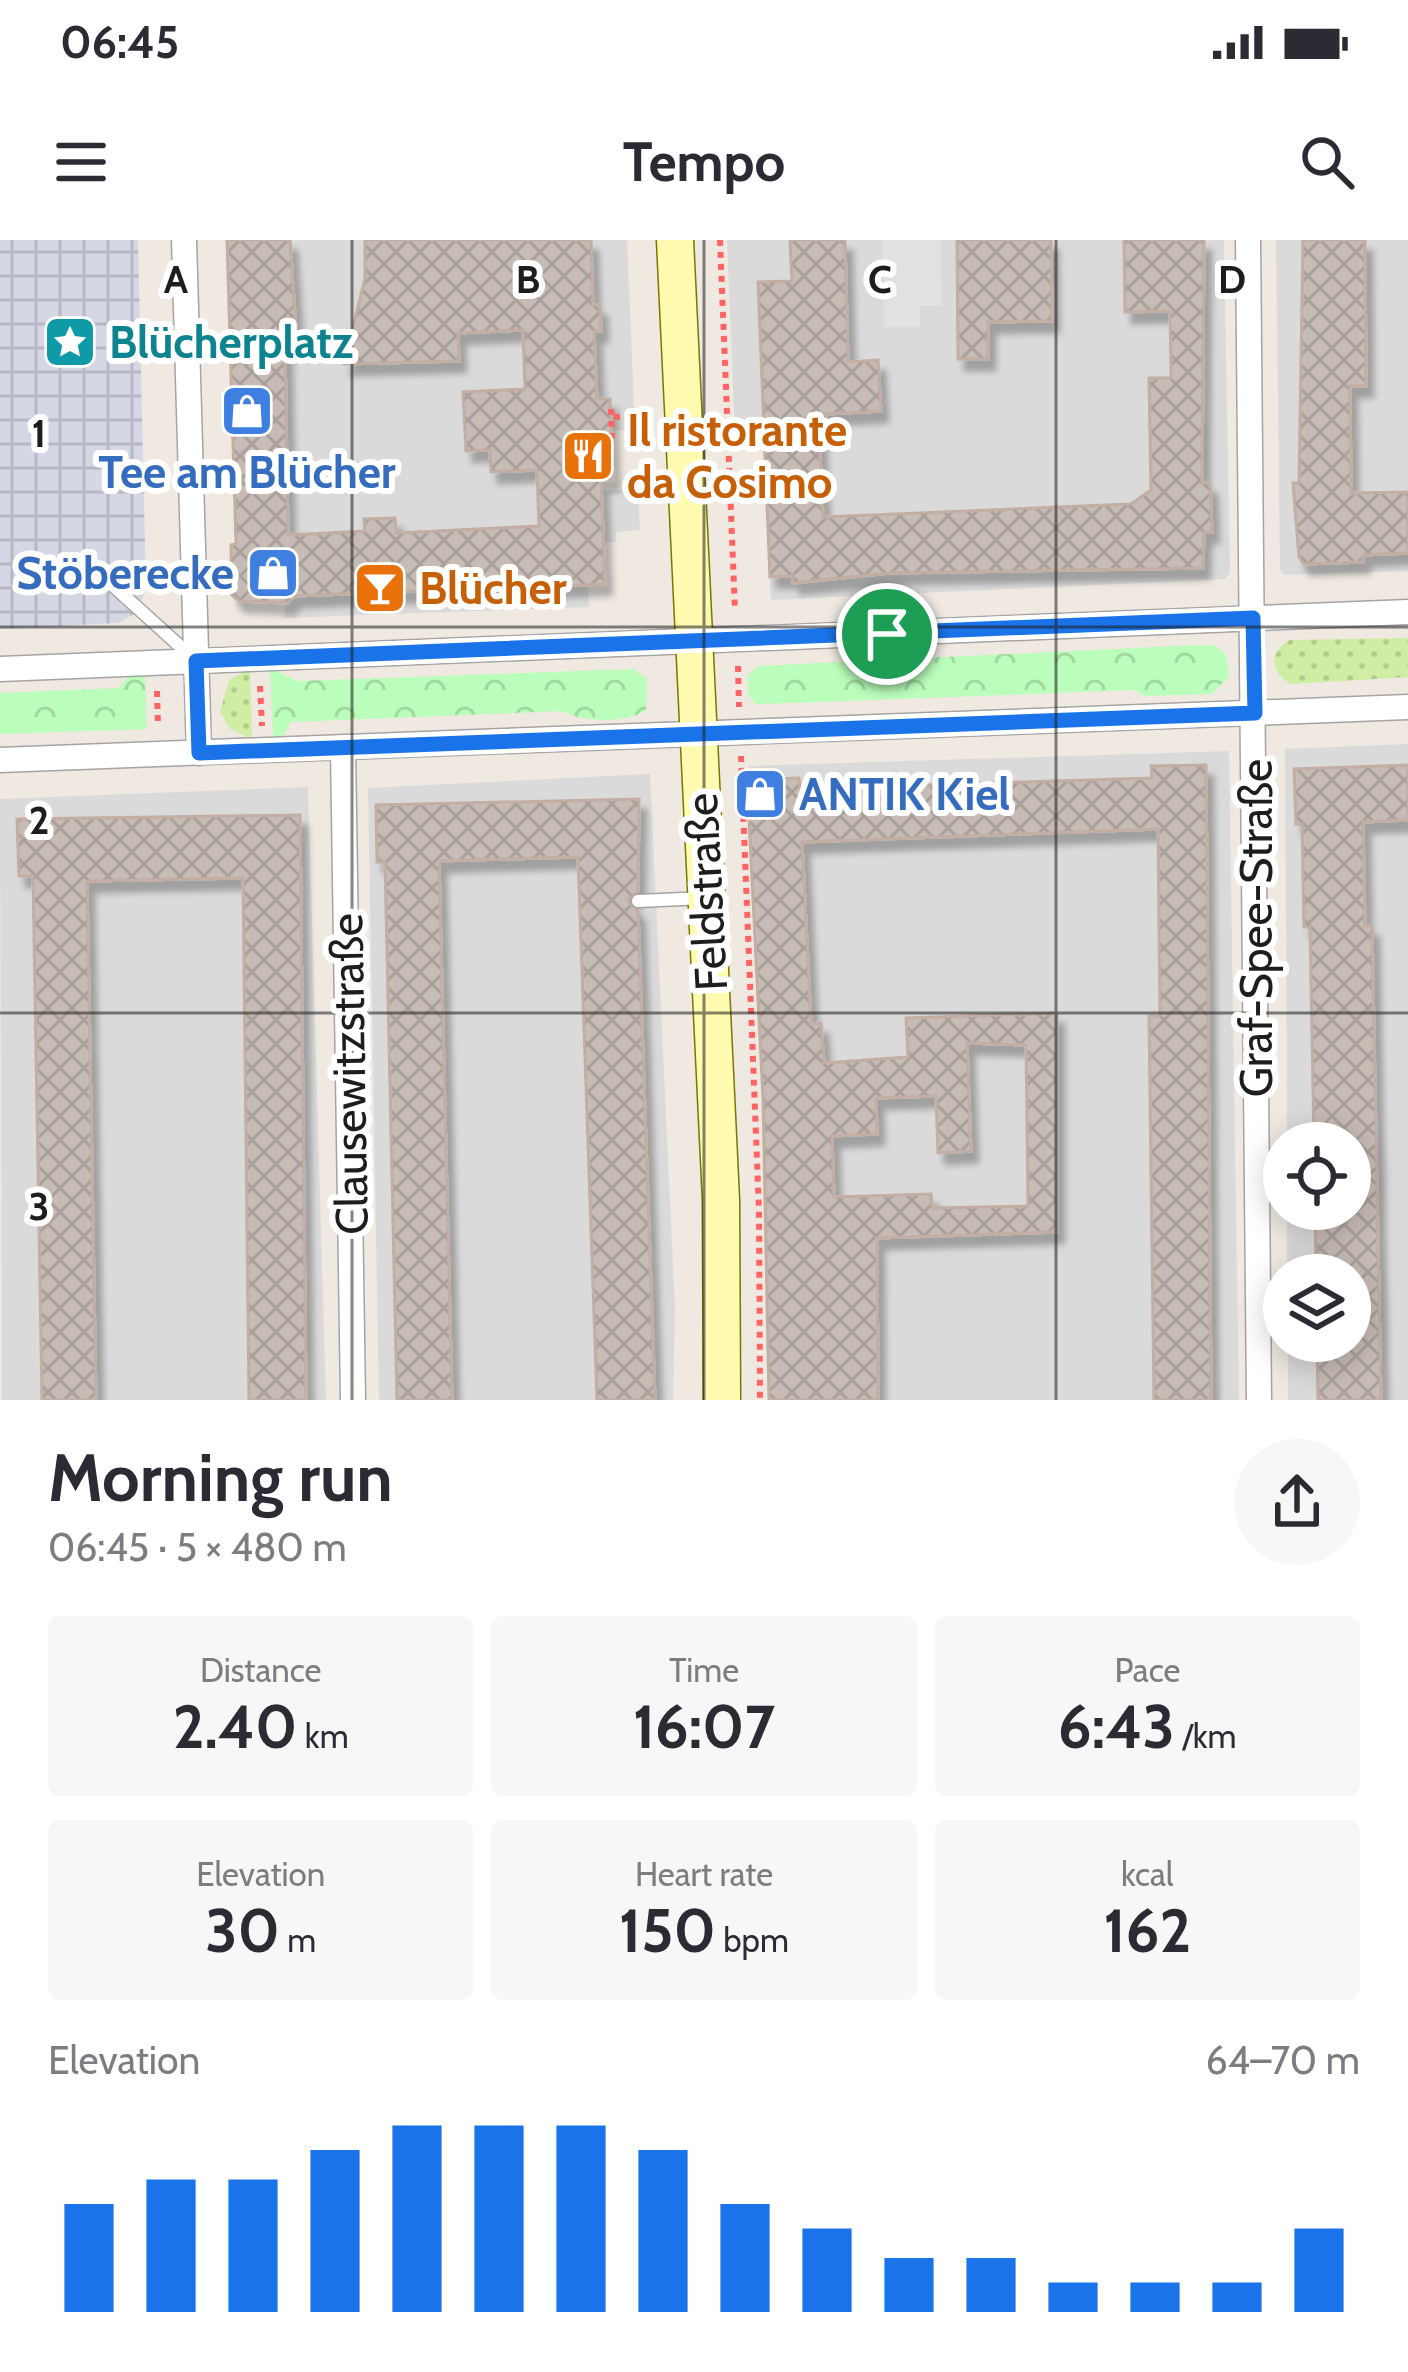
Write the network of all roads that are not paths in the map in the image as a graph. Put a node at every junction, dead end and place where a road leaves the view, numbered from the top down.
1 (184, 240) edge
2 (675, 240) edge
3 (1248, 240) edge
4 (109, 582) dead end
5 (1408, 612) edge
6 (1253, 618) junction
7 (695, 642) junction
8 (196, 661) junction
9 (0, 669) edge
10 (1408, 707) edge
11 (1255, 713) junction
12 (699, 736) junction
13 (344, 748) junction
14 (199, 753) junction
15 (0, 760) edge
16 (706, 898) junction
17 (638, 901) dead end
18 (353, 1400) edge
19 (722, 1400) edge
20 (1258, 1400) edge

1 - 8 street
2 - 7 street, Feldstraße
3 - 6 street, Graf-Spee-Straße
4 - 8 lane
5 - 6 street
6 - 7 street
6 - 11 street, Graf-Spee-Straße
7 - 8 street
7 - 12 street, Feldstraße
8 - 9 street
8 - 14 street
10 - 11 street
11 - 12 street
11 - 20 street, Graf-Spee-Straße
12 - 13 street
12 - 16 street, Feldstraße
13 - 14 street
13 - 18 street, Clausewitzstraße
14 - 15 street
16 - 17 lane
16 - 19 street, Feldstraße

